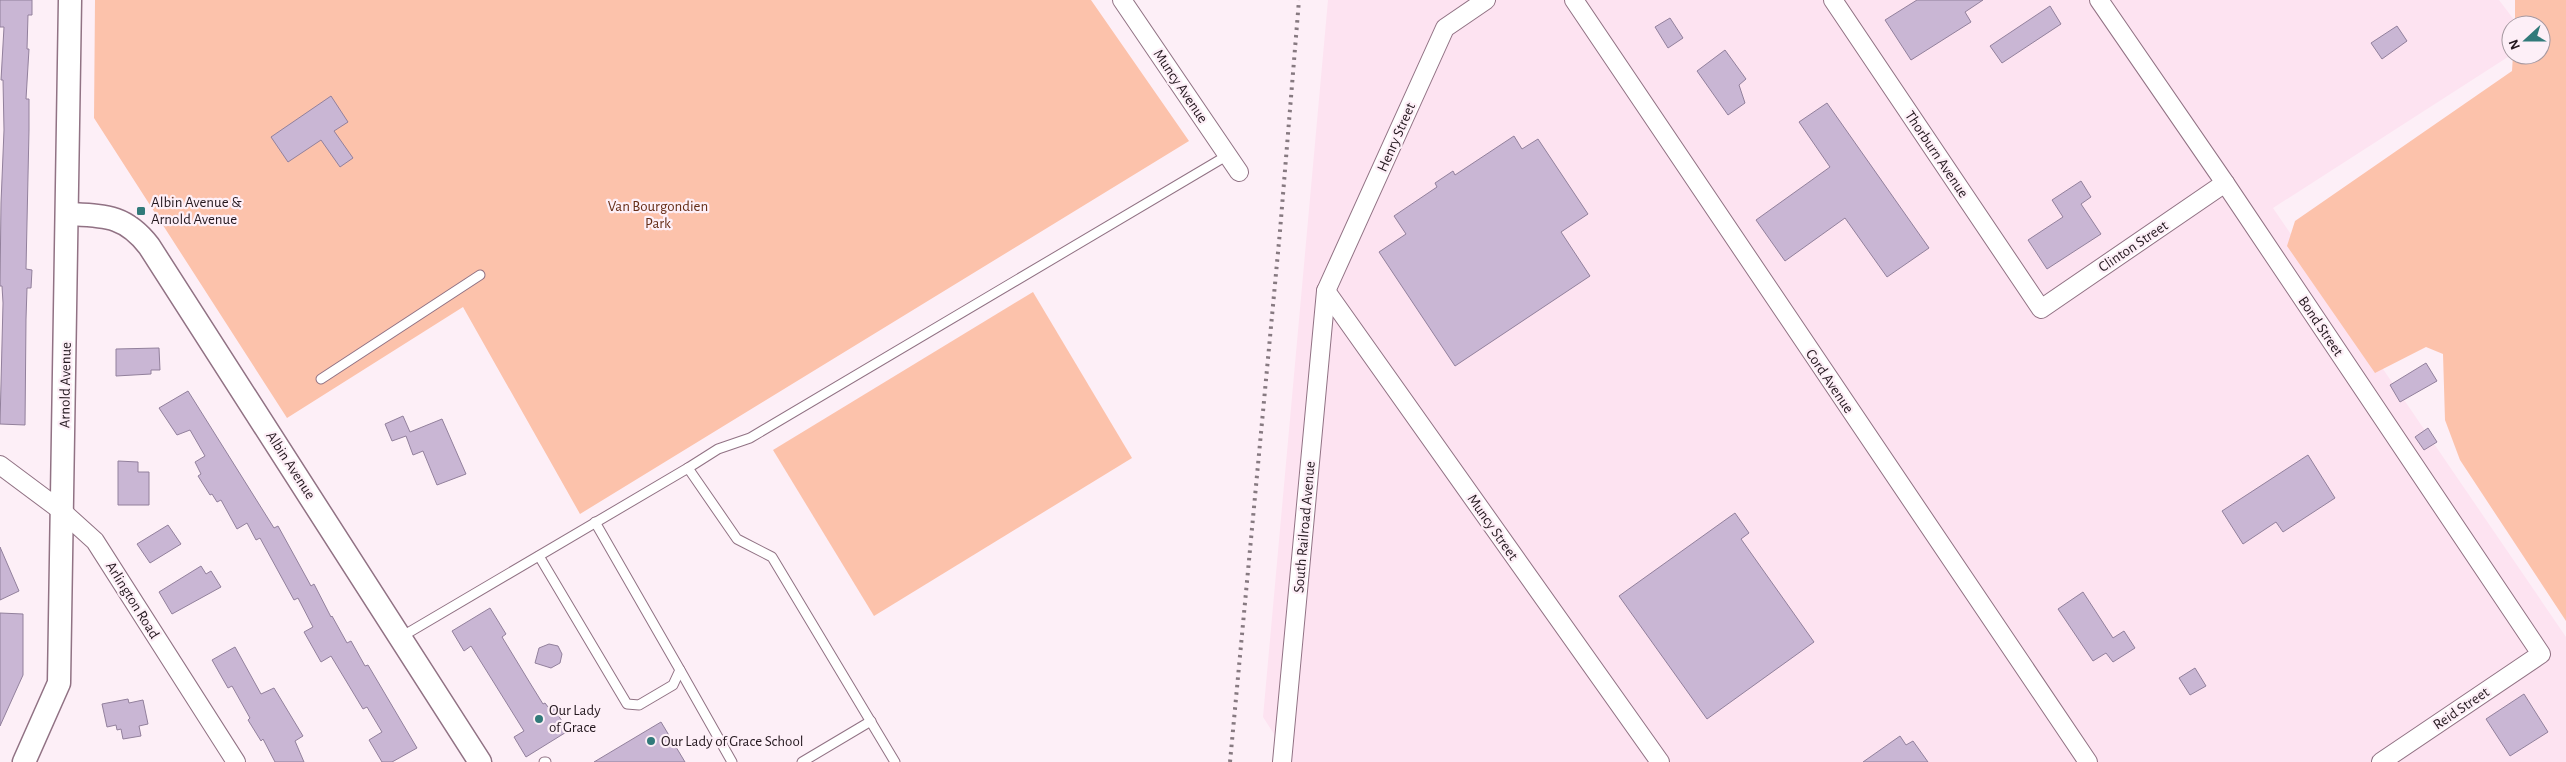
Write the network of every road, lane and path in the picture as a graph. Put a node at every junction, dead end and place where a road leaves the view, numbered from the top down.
1 (70, 0) edge
2 (1122, 0) edge
3 (1486, 0) edge
4 (1574, 0) edge
5 (1833, 0) edge
6 (2099, 0) edge
7 (1228, 155) junction
8 (1239, 172) dead end
9 (2225, 183) junction
10 (68, 214) junction
11 (480, 275) dead end
12 (1326, 292) junction
13 (2041, 309) joint
14 (321, 379) dead end
15 (0, 465) edge
16 (688, 468) junction
17 (63, 512) junction
18 (595, 522) junction
19 (538, 556) junction
20 (401, 637) junction
21 (2541, 654) joint
22 (680, 670) junction
23 (871, 722) junction
24 (24, 762) edge
25 (236, 762) edge
26 (480, 762) edge
27 (732, 762) edge
28 (802, 762) edge
29 (895, 762) edge
30 (1282, 762) edge
31 (1660, 762) edge
32 (2088, 762) edge
33 (2381, 762) edge

1 - 10 street, Arnold Avenue
2 - 7 street, Muncy Avenue
3 - 12 street, Henry Street
4 - 32 street, Cord Avenue
5 - 13 street, Thorburn Avenue
6 - 9 street, Bond Street
7 - 8 street, Muncy Avenue
7 - 16 lane
9 - 13 street, Clinton Street
9 - 21 street, Bond Street
10 - 17 street, Arnold Avenue
10 - 20 street, Albin Avenue
11 - 14 lane
12 - 30 street, South Railroad Avenue
12 - 31 street, Muncy Street
15 - 17 street, Arlington Road
16 - 18 lane
16 - 23 lane
17 - 24 street, Arnold Avenue
17 - 25 street, Arlington Road
18 - 19 lane
18 - 22 lane
19 - 20 lane
19 - 22 lane
20 - 26 street, Albin Avenue
21 - 33 street, Reid Street
22 - 27 lane
23 - 28 lane
23 - 29 lane

